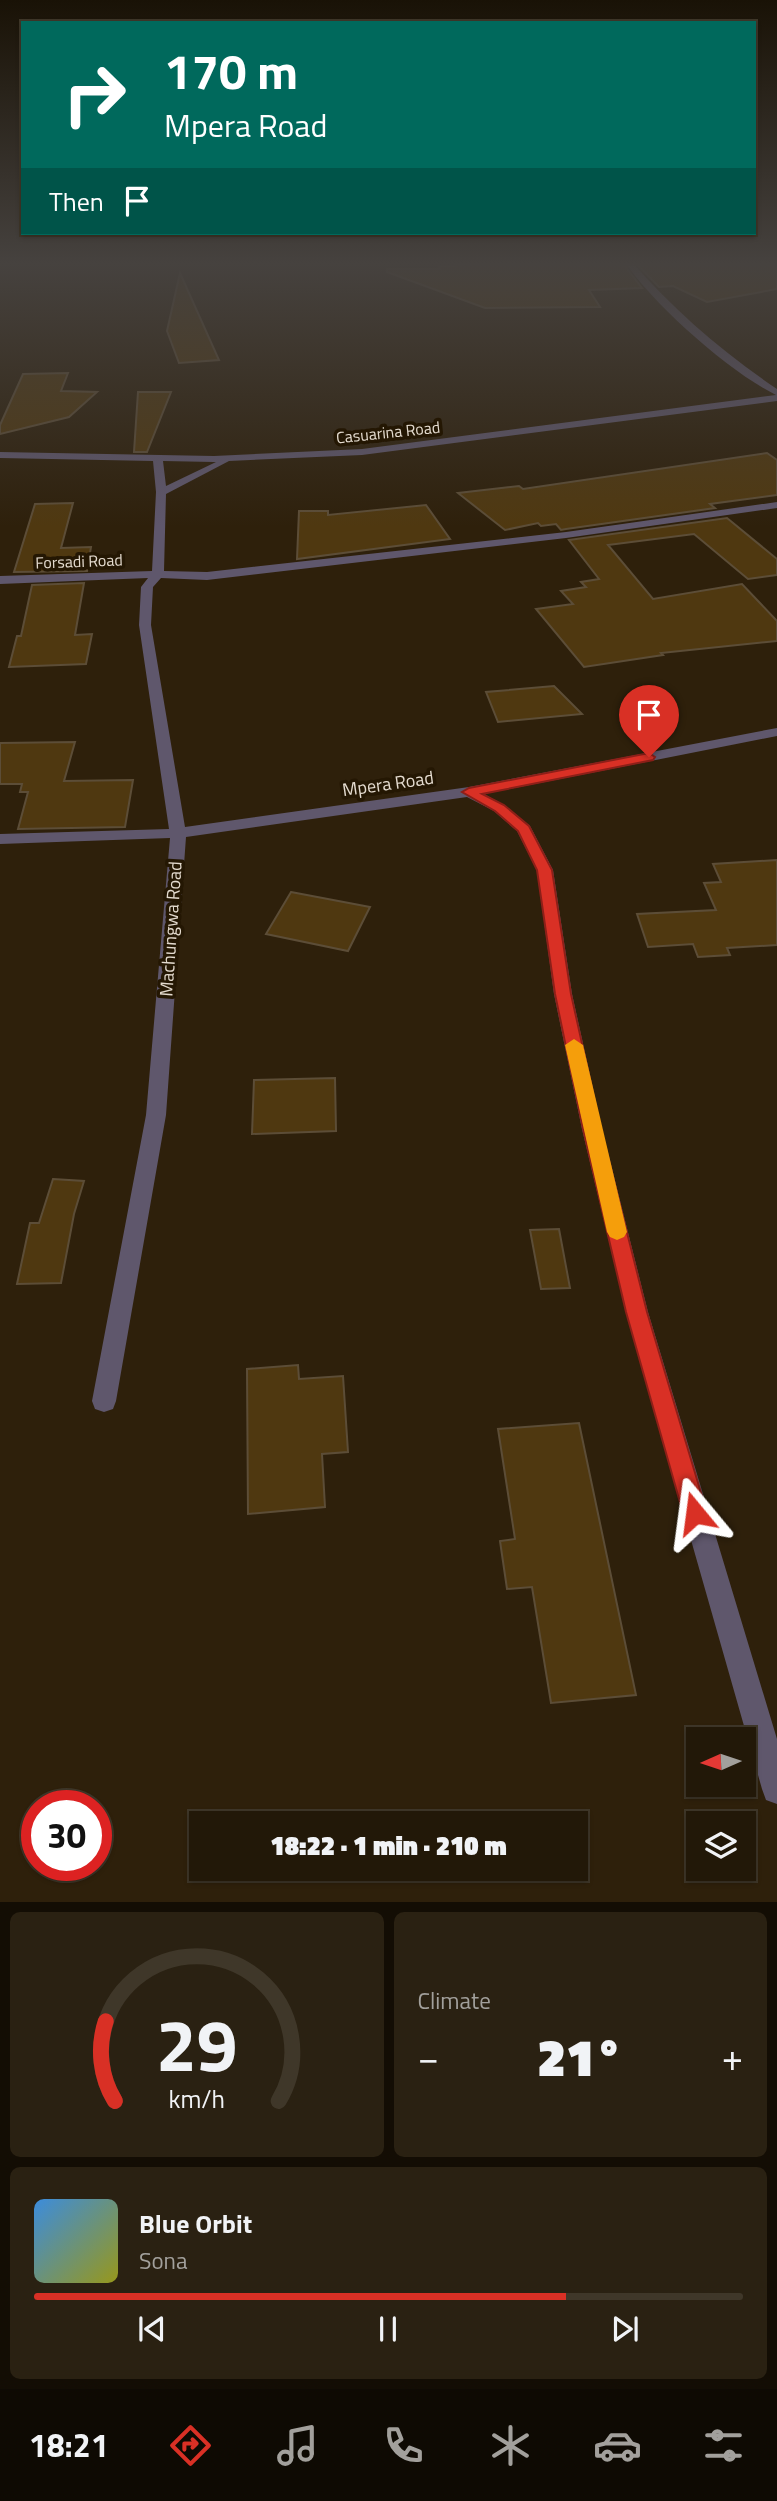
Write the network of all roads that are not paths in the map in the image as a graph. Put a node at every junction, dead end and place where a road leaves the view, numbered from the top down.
1 (716, 350) edge
2 (777, 395) edge
3 (0, 455) edge
4 (158, 458) junction
5 (231, 458) junction
6 (161, 492) junction
7 (777, 505) edge
8 (158, 573) junction
9 (0, 580) edge
10 (777, 732) edge
11 (469, 792) junction
12 (178, 833) junction
13 (0, 839) edge
14 (103, 1401) dead end
15 (777, 1789) edge

1 - 2 street
2 - 5 street, Casuarina Road
3 - 4 street, Casuarina Road
4 - 5 street, Casuarina Road
4 - 6 street, Machungwa Road
5 - 6 street
6 - 8 street, Machungwa Road
7 - 8 street, Forsadi Road
8 - 9 street, Forsadi Road
8 - 12 street, Machungwa Road
10 - 11 street, Mpera Road
11 - 12 street, Mpera Road
11 - 15 street
12 - 13 street, Mpera Road
12 - 14 street, Machungwa Road

